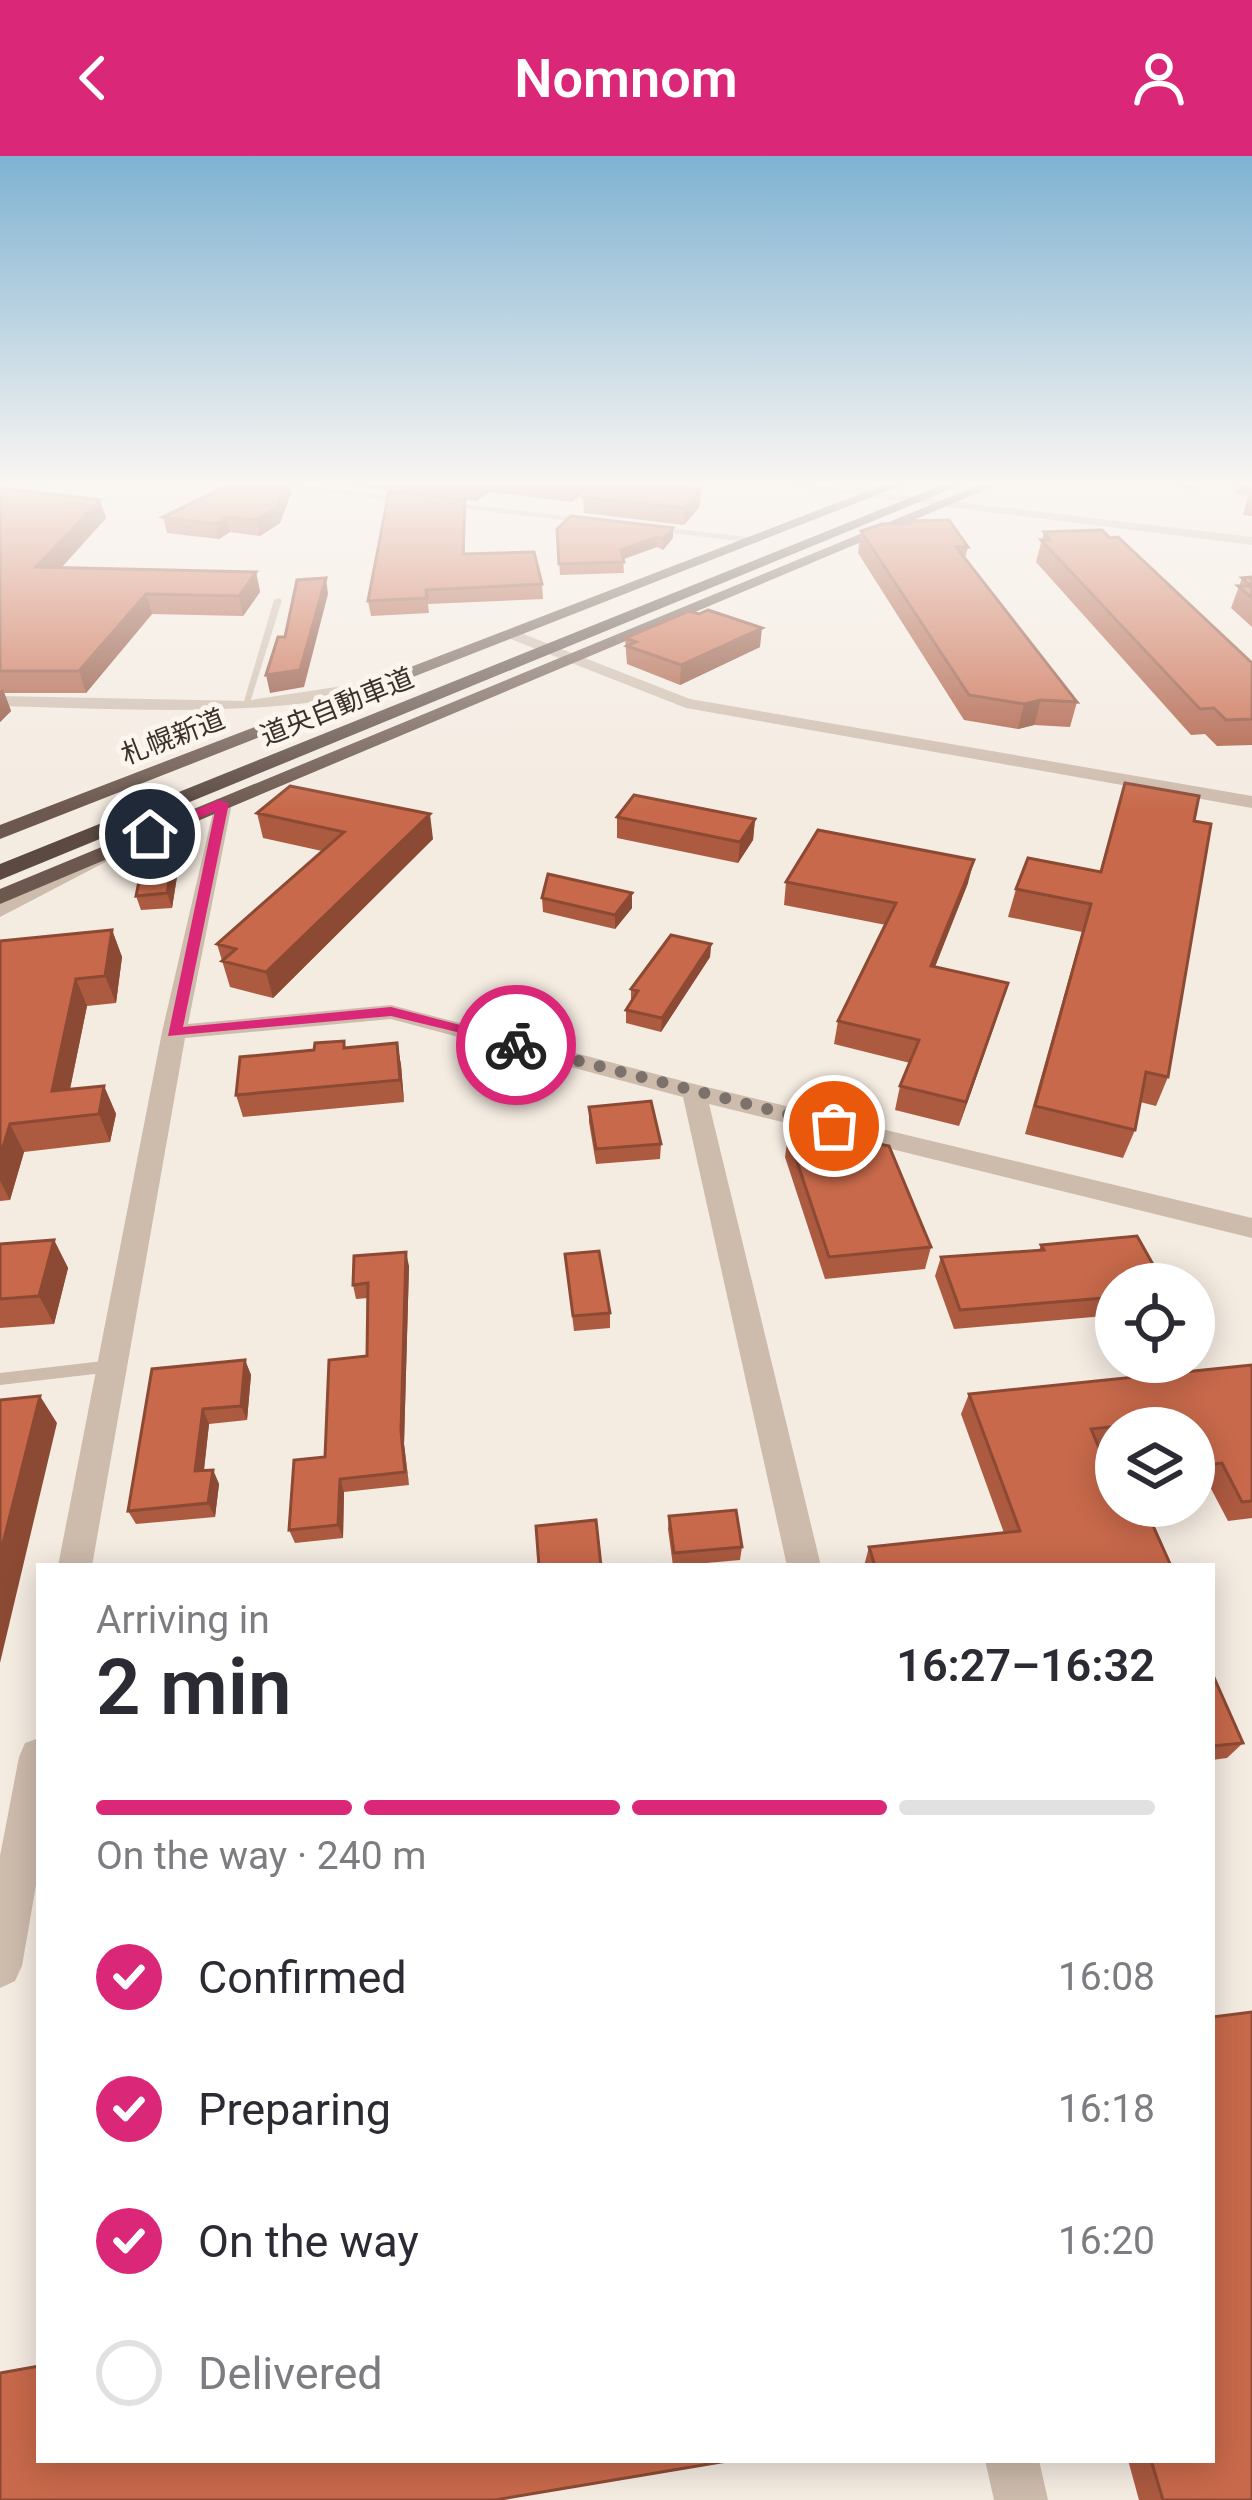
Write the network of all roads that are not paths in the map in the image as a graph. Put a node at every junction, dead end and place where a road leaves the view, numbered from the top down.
1 (623, 591) edge
2 (655, 591) edge
3 (716, 591) edge
4 (735, 591) edge
5 (278, 600) dead end
6 (513, 635) junction
7 (573, 658) junction
8 (386, 684) junction
9 (0, 701) edge
10 (245, 706) junction
11 (1252, 802) edge
12 (223, 803) junction
13 (0, 832) edge
14 (150, 834) junction
15 (0, 852) edge
16 (0, 873) edge
17 (0, 897) edge
18 (0, 910) edge
19 (174, 1032) junction
20 (694, 1092) junction
21 (1252, 1228) edge
22 (112, 1366) junction
23 (0, 1379) edge
24 (76, 1563) edge
25 (803, 1563) edge
26 (36, 1773) edge
27 (0, 1966) edge
28 (1013, 2463) edge
29 (1022, 2500) edge

1 - 6 highway, 札幌新道
2 - 15 highway, 道央自動車道
3 - 16 highway, 道央自動車道
4 - 7 highway
5 - 10 lane
6 - 7 street
6 - 8 highway, 札幌新道
7 - 11 street
7 - 12 highway
8 - 10 street
8 - 13 highway, 札幌新道
9 - 10 street
12 - 14 highway
12 - 19 street
14 - 17 highway
14 - 18 street
19 - 20 street
19 - 22 street
20 - 21 street
20 - 25 street
22 - 23 lane
22 - 24 street
26 - 27 street
28 - 29 street

